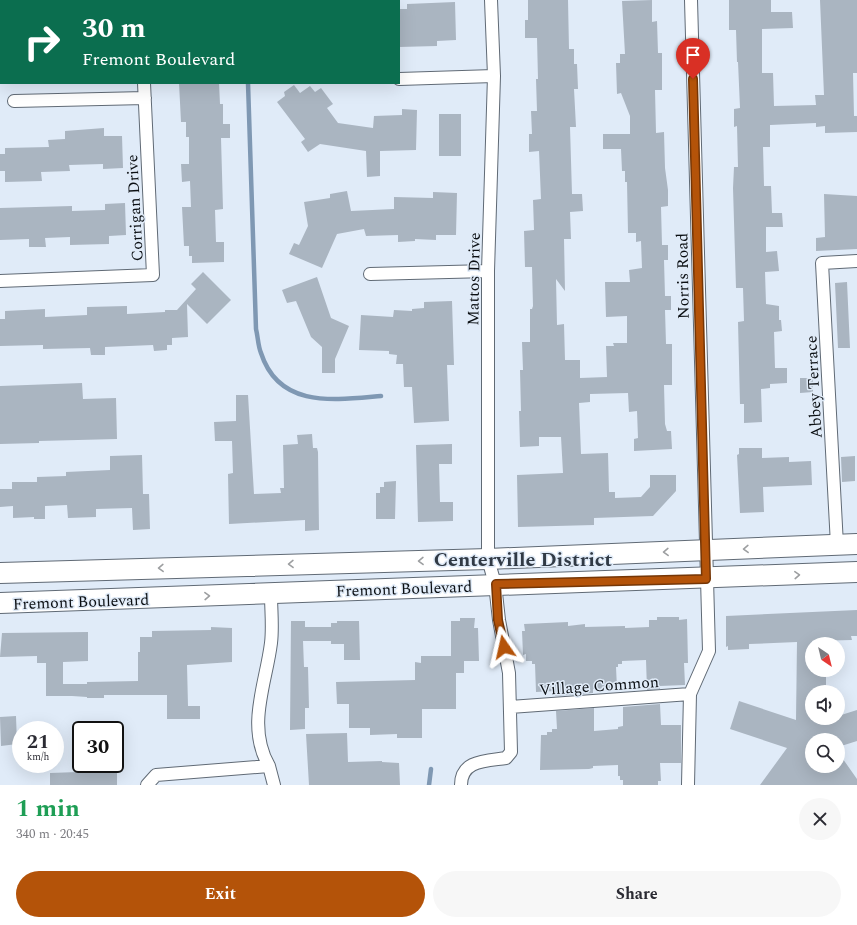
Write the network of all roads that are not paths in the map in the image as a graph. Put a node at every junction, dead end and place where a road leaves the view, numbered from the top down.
1 (491, 0) edge
2 (691, 0) edge
3 (494, 76) junction
4 (400, 79) edge
5 (144, 84) edge
6 (145, 98) junction
7 (14, 101) dead end
8 (857, 261) edge
9 (488, 271) junction
10 (370, 274) dead end
11 (0, 281) edge
12 (857, 544) edge
13 (837, 545) junction
14 (705, 550) junction
15 (488, 559) junction
16 (857, 572) edge
17 (0, 573) edge
18 (706, 579) junction
19 (496, 584) junction
20 (271, 594) junction
21 (0, 604) edge
22 (690, 694) junction
23 (510, 707) junction
24 (269, 766) junction
25 (147, 785) edge
26 (274, 785) edge
27 (461, 785) edge
28 (688, 785) edge

1 - 3 street, Mattos Drive
2 - 14 street, Norris Road
3 - 4 street
3 - 9 street, Mattos Drive
5 - 6 street, Corrigan Drive
6 - 7 street
6 - 11 street, Corrigan Drive
8 - 13 street, Abbey Terrace
9 - 10 street
9 - 15 street, Mattos Drive
12 - 13 main road, Fremont Boulevard
13 -> 14 main road, Fremont Boulevard
14 -> 15 main road, Fremont Boulevard
14 - 18 street, Norris Road
15 -> 17 main road, Fremont Boulevard
15 - 19 street, Mattos Drive
18 -> 16 main road, Fremont Boulevard
18 - 19 main road, Fremont Boulevard
18 - 22 street, Norris Road
19 - 20 main road, Fremont Boulevard
19 - 23 street, Mattos Drive
21 -> 20 main road, Fremont Boulevard
20 - 24 street
22 - 23 street, Village Common
22 - 28 street
23 - 27 street, Mattos Drive
24 - 25 street
24 - 26 street

